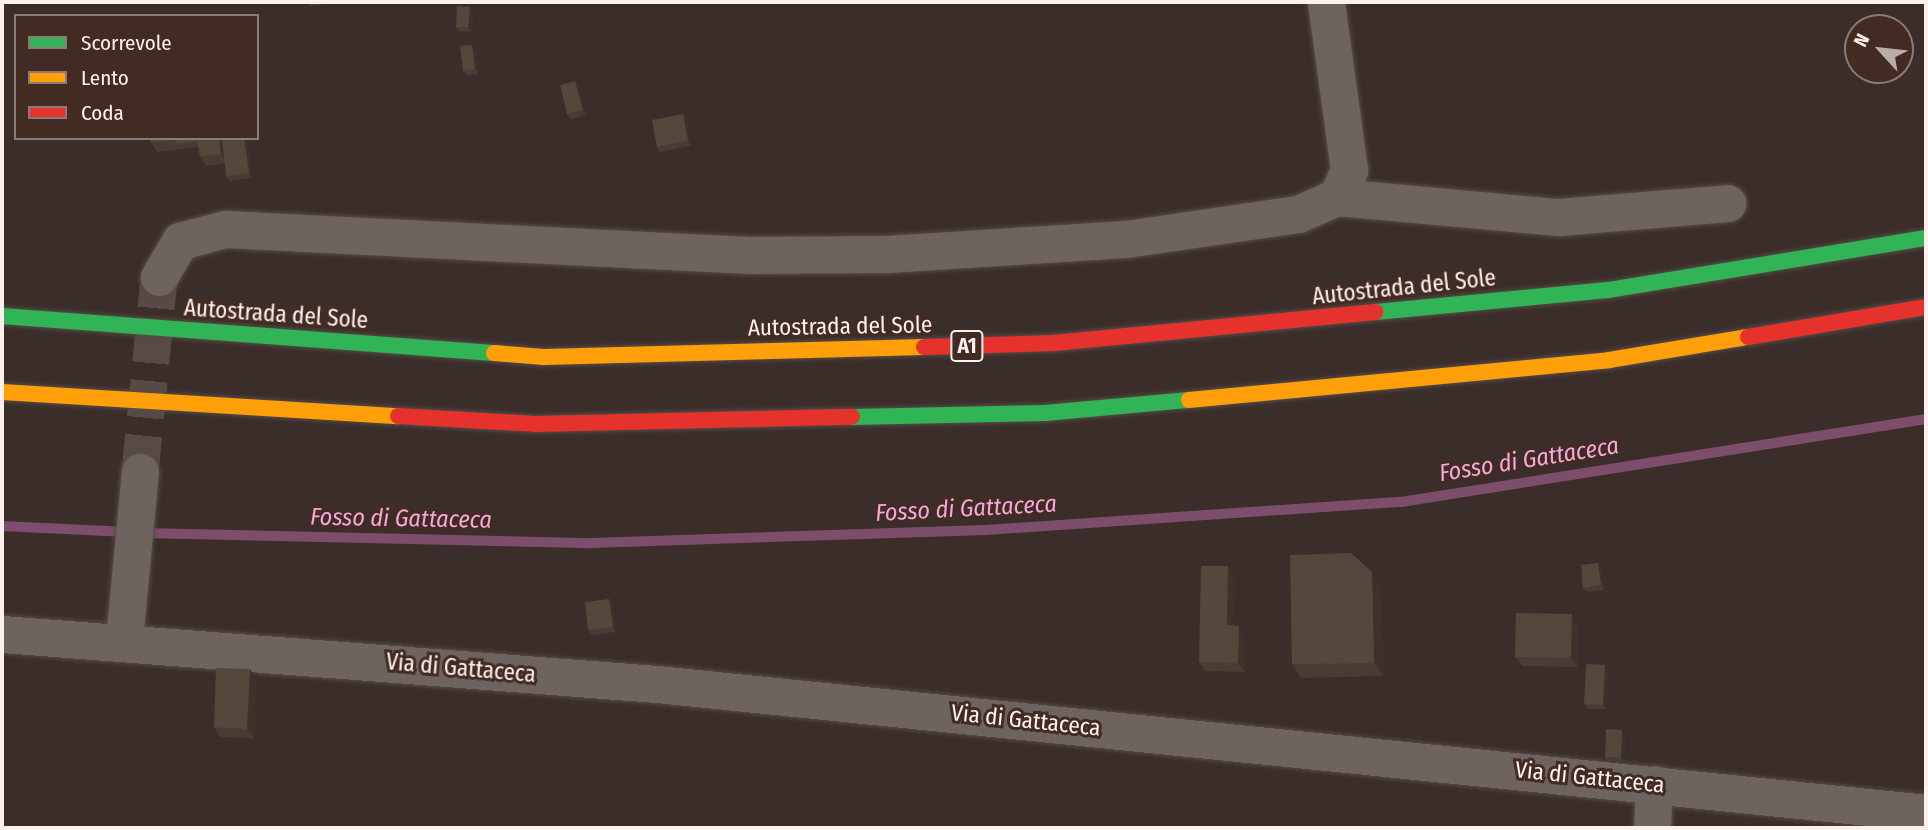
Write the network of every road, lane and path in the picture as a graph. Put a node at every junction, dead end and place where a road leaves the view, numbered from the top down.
1 (1326, 2) edge
2 (1337, 197) junction
3 (1727, 203) dead end
4 (1926, 238) edge
5 (159, 277) tunnel mouth
6 (1926, 307) edge
7 (2, 316) edge
8 (2, 392) edge
9 (140, 472) tunnel mouth
10 (2, 634) edge
11 (124, 640) junction
12 (1654, 784) junction
13 (1926, 813) edge
14 (1652, 828) edge

1 - 2 street
2 - 3 street
2 - 5 street
4 - 7 highway, Autostrada del Sole / A1
6 - 8 highway
9 - 11 street
10 - 11 street, Via di Gattaceca
11 - 12 street, Via di Gattaceca
12 - 13 street, Via di Gattaceca
12 - 14 street

